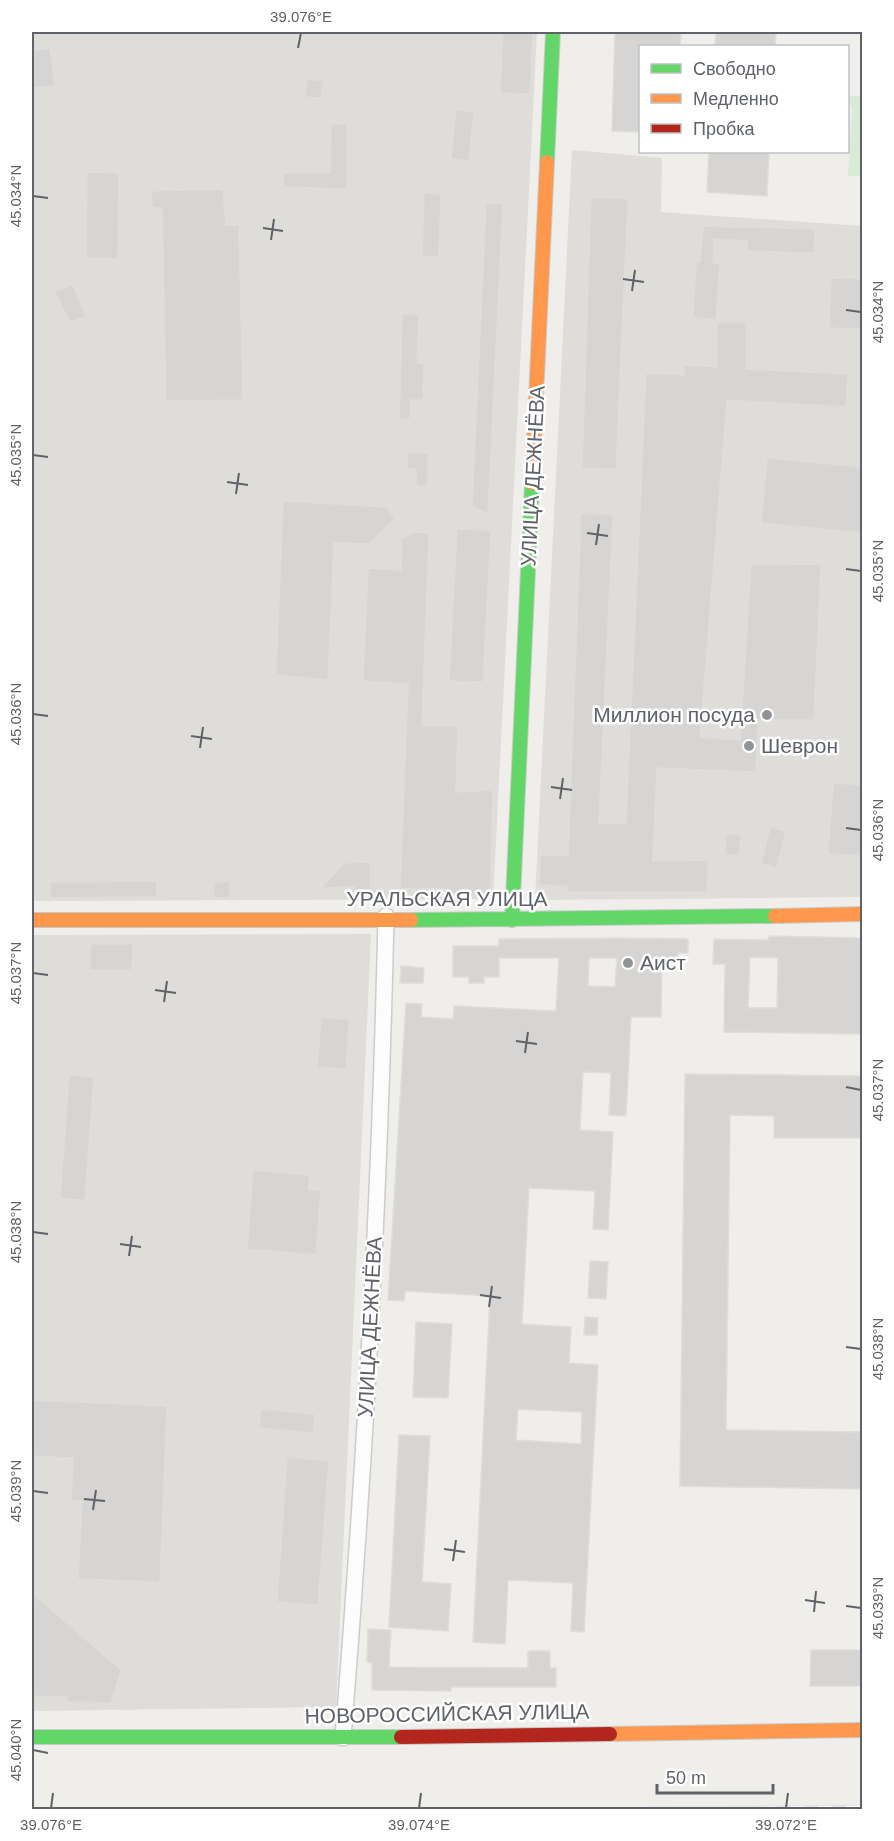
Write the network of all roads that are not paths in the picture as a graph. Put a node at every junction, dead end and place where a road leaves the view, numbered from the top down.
1 (553, 32) edge
2 (862, 913) edge
3 (32, 916) edge
4 (346, 918) junction
5 (386, 918) junction
6 (512, 918) junction
7 (32, 920) edge
8 (862, 1730) edge
9 (32, 1737) edge
10 (343, 1738) junction

1 - 6 street, УЛИЦА ДЕЖНЁВА
2 - 6 street, УРАЛЬСКАЯ УЛИЦА
3 - 4 street, УРАЛЬСКАЯ УЛИЦА
4 - 5 street, УРАЛЬСКАЯ УЛИЦА
4 - 7 street, УРАЛЬСКАЯ УЛИЦА
5 - 6 street, УРАЛЬСКАЯ УЛИЦА
5 - 10 street, УЛИЦА ДЕЖНЁВА
8 - 10 street, НОВОРОССИЙСКАЯ УЛИЦА
9 - 10 street, НОВОРОССИЙСКАЯ УЛИЦА

